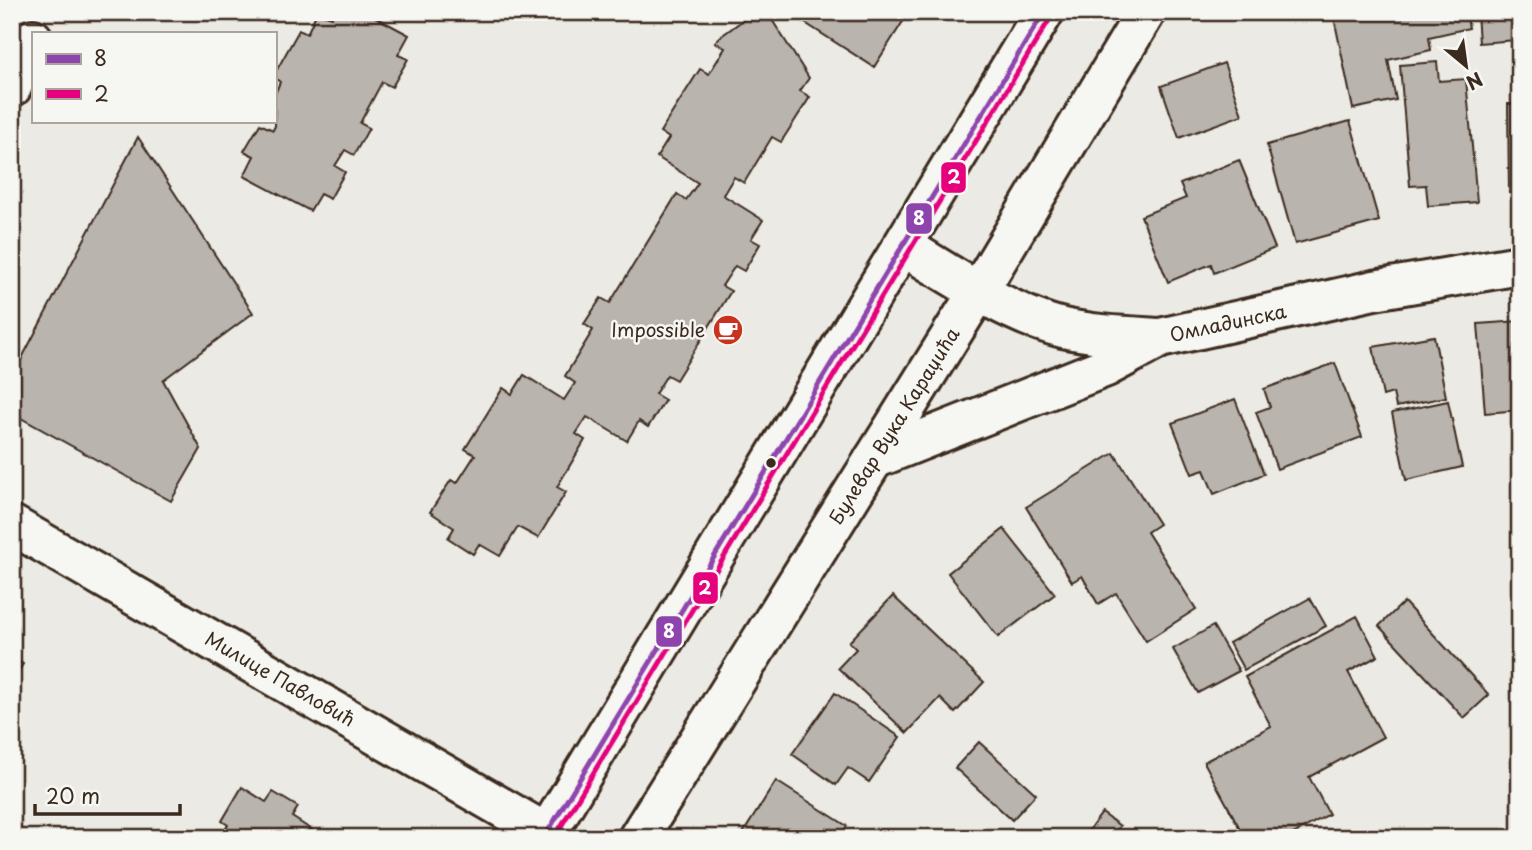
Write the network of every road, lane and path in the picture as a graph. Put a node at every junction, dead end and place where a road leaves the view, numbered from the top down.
1 (45, 12) edge
2 (1044, 12) edge
3 (1146, 12) edge
4 (36, 32) edge
5 (32, 41) edge
6 (12, 87) edge
7 (905, 247) junction
8 (1520, 265) edge
9 (978, 292) junction
10 (1160, 338) junction
11 (874, 459) junction
12 (12, 525) edge
13 (545, 835) edge
14 (638, 838) edge

1 - 4 street
2 - 7 street
3 - 9 street, Булевар Вука Караџића
5 - 6 street
7 - 9 street
7 - 13 street
8 - 10 street, Омладинска
9 - 10 street
9 - 11 street, Булевар Вука Караџића
10 - 11 street, Омладинска
11 - 14 street, Булевар Вука Караџића
12 - 13 street, Милице Павловић

